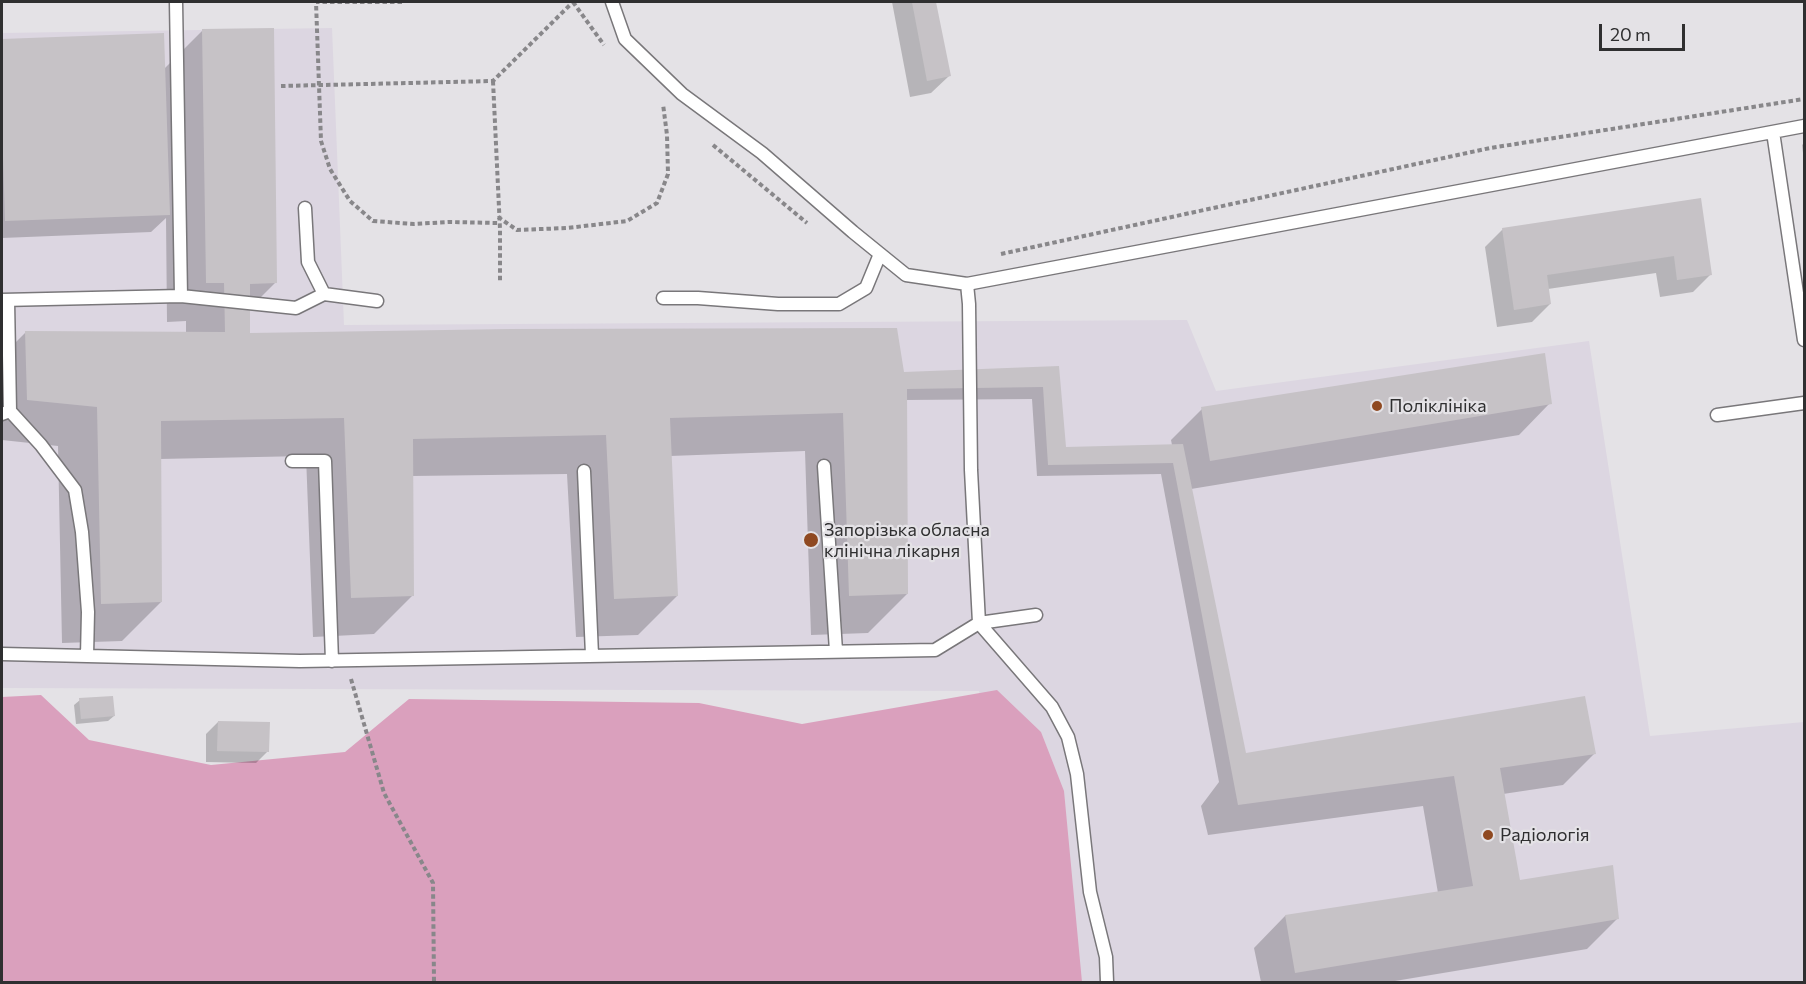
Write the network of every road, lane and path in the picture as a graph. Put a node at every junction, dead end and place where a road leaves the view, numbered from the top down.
1 (176, 2) edge
2 (402, 2) edge
3 (573, 2) edge
4 (612, 2) edge
5 (493, 81) junction
6 (319, 84) junction
7 (281, 86) dead end
8 (1804, 99) edge
9 (662, 100) dead end
10 (1804, 126) edge
11 (1773, 132) junction
12 (304, 208) dead end
13 (498, 217) junction
14 (498, 223) junction
15 (880, 254) junction
16 (1000, 254) dead end
17 (500, 281) dead end
18 (967, 284) junction
19 (324, 294) junction
20 (181, 296) junction
21 (663, 298) dead end
22 (5, 300) edge
23 (377, 301) dead end
24 (1804, 340) edge
25 (1804, 403) edge
26 (6, 413) edge
27 (1717, 415) dead end
28 (292, 461) dead end
29 (824, 466) dead end
30 (584, 471) dead end
31 (1036, 615) dead end
32 (979, 623) junction
33 (836, 651) junction
34 (2, 654) edge
35 (87, 656) junction
36 (592, 656) junction
37 (332, 661) junction
38 (345, 661) junction
39 (435, 982) edge
40 (1107, 982) edge

1 - 20 lane
2 - 6 path
3 - 5 path
4 - 15 lane
5 - 6 path
5 - 13 path
6 - 7 path
6 - 14 path
8 - 16 path
9 - 13 path
10 - 11 lane
11 - 18 lane
11 - 24 lane
12 - 19 lane
13 - 14 path
14 - 17 path
15 - 18 lane
15 - 21 lane
18 - 32 lane
19 - 20 lane
19 - 23 lane
20 - 22 lane
22 - 26 lane
25 - 27 lane
26 - 35 lane
28 - 37 lane
29 - 33 lane
30 - 36 lane
31 - 32 lane
32 - 33 lane
32 - 40 lane
33 - 36 lane
34 - 35 lane
35 - 37 lane
36 - 38 lane
37 - 38 lane
38 - 39 path

